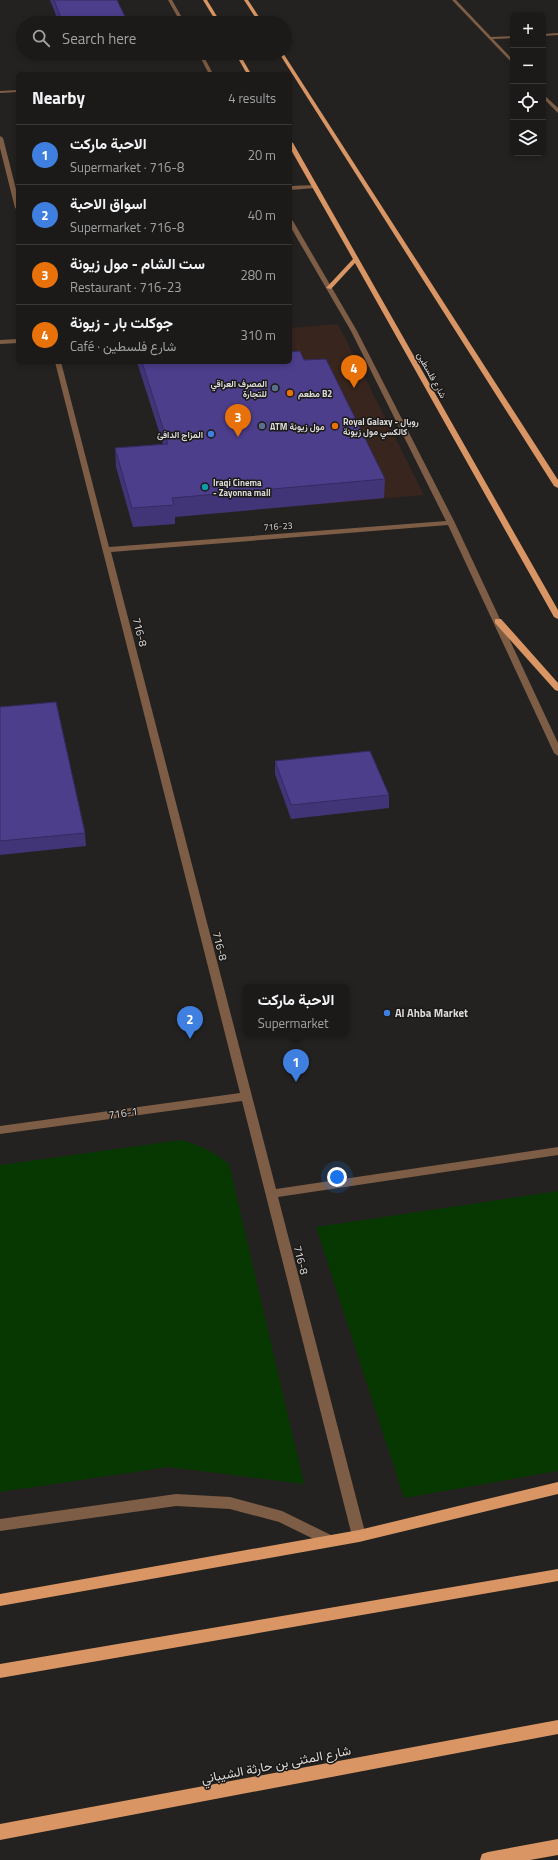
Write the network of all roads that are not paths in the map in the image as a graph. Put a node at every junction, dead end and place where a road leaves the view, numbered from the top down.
1 (170, 0) edge
2 (205, 0) edge
3 (246, 0) edge
4 (454, 0) edge
5 (179, 16) edge
6 (215, 16) edge
7 (256, 16) edge
8 (558, 34) edge
9 (546, 35) edge
10 (510, 37) edge
11 (490, 38) junction
12 (204, 60) edge
13 (241, 60) edge
14 (285, 60) edge
15 (510, 60) edge
16 (210, 72) edge
17 (248, 72) edge
18 (16, 91) edge
19 (0, 92) edge
20 (546, 98) edge
21 (558, 101) edge
22 (550, 102) junction
23 (558, 111) edge
24 (0, 138) edge
25 (292, 146) edge
26 (315, 186) junction
27 (292, 188) edge
28 (16, 200) edge
29 (292, 224) edge
30 (356, 259) junction
31 (329, 288) junction
32 (16, 341) edge
33 (0, 342) edge
34 (59, 364) edge
35 (558, 486) edge
36 (451, 523) junction
37 (106, 550) junction
38 (558, 617) edge
39 (498, 621) junction
40 (558, 688) edge
41 (558, 753) edge
42 (247, 1096) junction
43 (0, 1130) edge
44 (558, 1151) edge
45 (272, 1194) junction
46 (558, 1488) edge
47 (0, 1525) edge
48 (359, 1536) junction
49 (330, 1541) junction
50 (558, 1575) edge
51 (0, 1600) edge
52 (0, 1671) edge
53 (558, 1727) edge
54 (0, 1832) edge
55 (558, 1847) edge
56 (488, 1860) edge

1 - 5 street
2 - 6 main road
3 - 7 main road
4 - 11 street
8 - 9 street
10 - 11 street
11 - 15 street
12 - 16 street
13 - 17 main road
14 - 35 main road
18 - 19 street
20 - 22 street
21 - 22 street
22 - 23 street
24 - 28 street
25 - 26 main road, شارع فلسطين
26 - 27 street
26 - 30 main road, شارع فلسطين
29 - 31 street
30 - 31 main road
30 - 38 main road, شارع فلسطين
31 - 36 street
32 - 33 street
34 - 37 street, 716-8
36 - 37 street, 716-23
36 - 39 street
37 - 42 street, 716-8
39 - 40 main road
39 - 41 street
42 - 43 street, 716-1
42 - 45 street, 716-8
44 - 45 street
45 - 48 street, 716-8
46 - 48 main road
47 - 49 street
48 - 49 main road
49 - 51 main road
50 - 52 main road
53 - 54 main road, شارع المثنى بن حارثة الشيباني
55 - 56 main road

